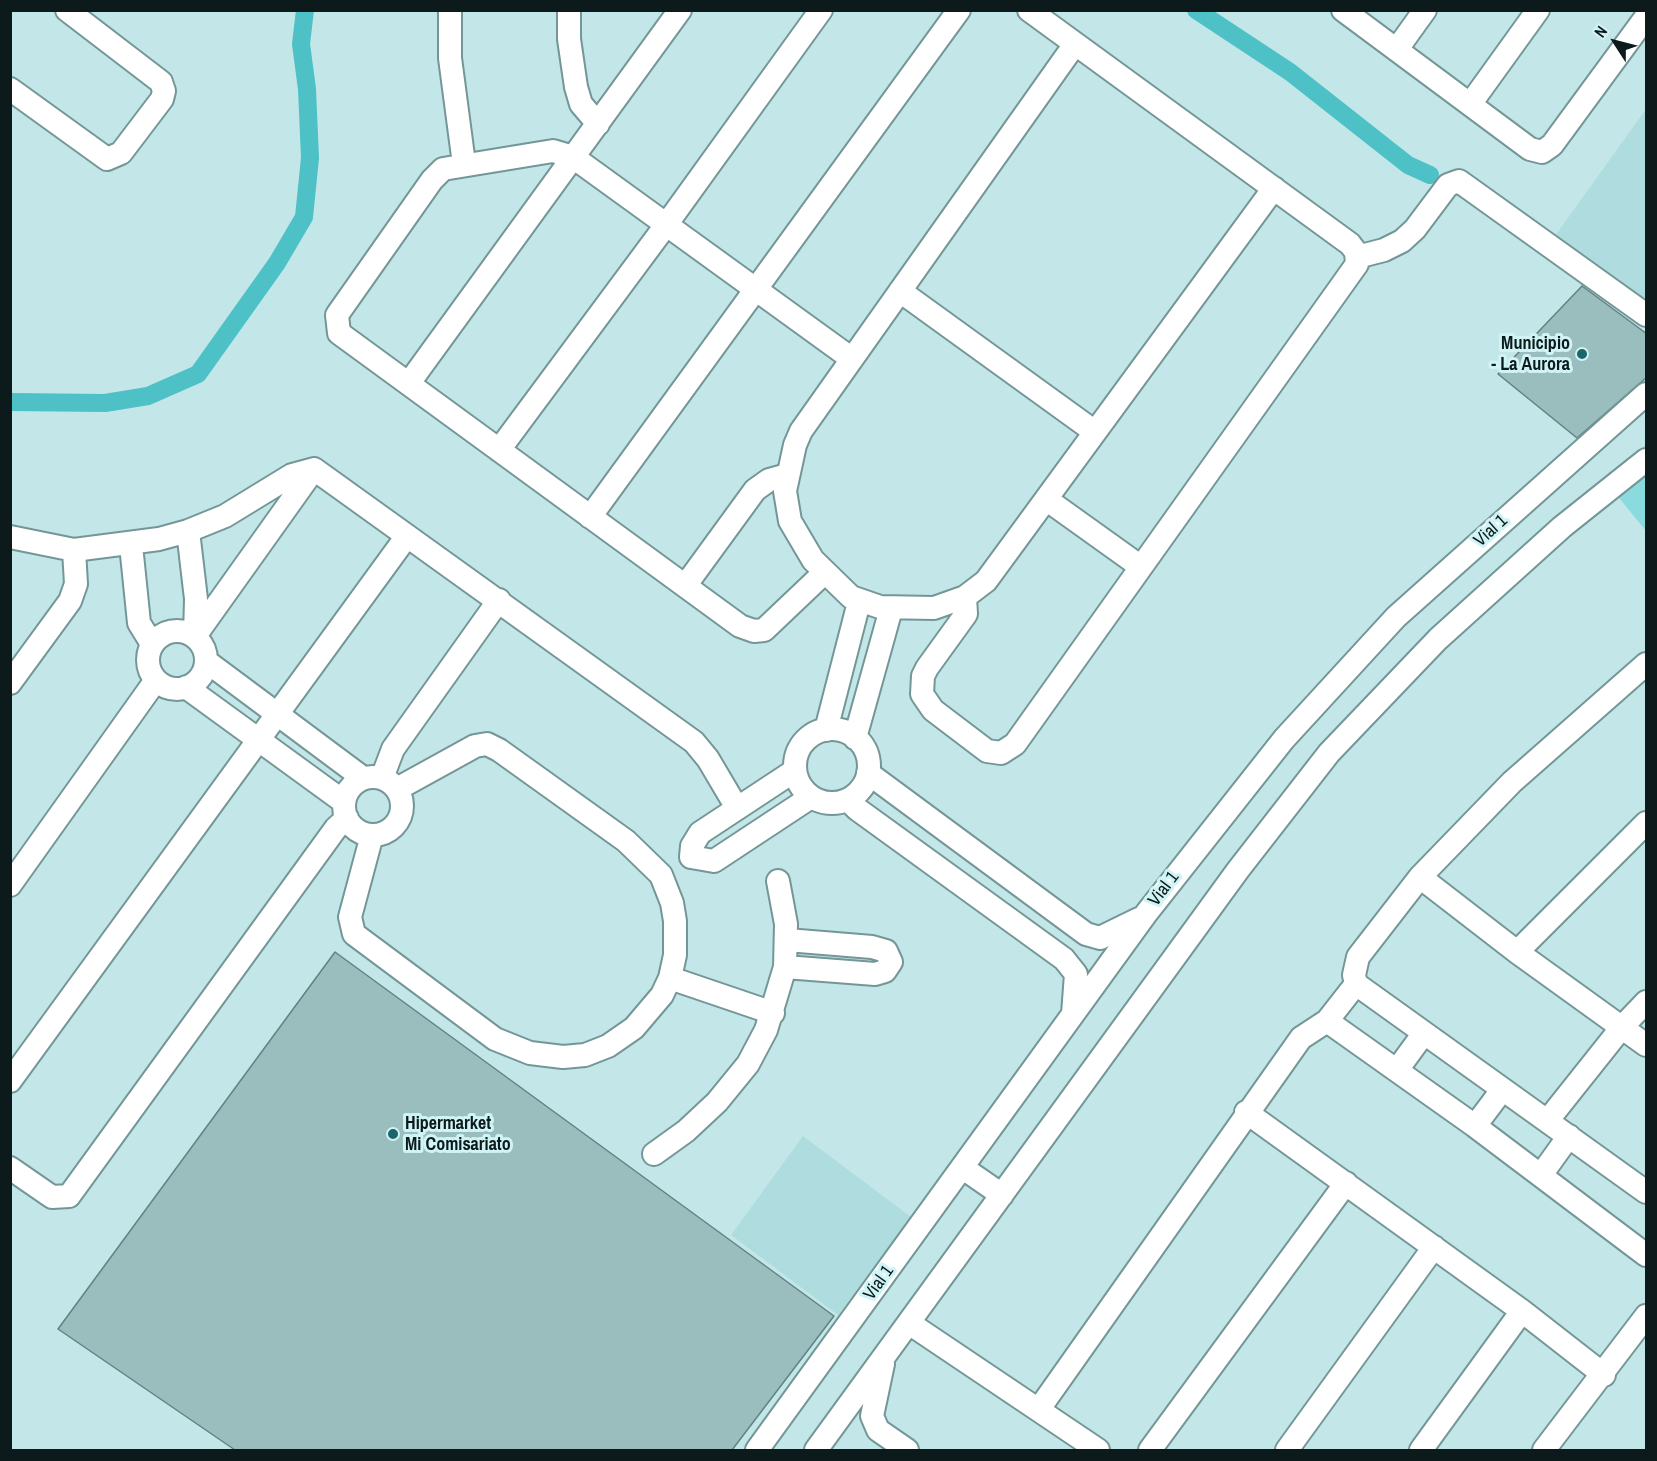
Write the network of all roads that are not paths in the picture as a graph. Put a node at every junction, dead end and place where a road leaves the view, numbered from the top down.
1 (67, 10) edge
2 (450, 10) edge
3 (569, 10) edge
4 (680, 10) edge
5 (820, 10) edge
6 (959, 10) edge
7 (1029, 10) edge
8 (1343, 10) edge
9 (1425, 10) edge
10 (1539, 10) edge
11 (1647, 17) edge
12 (1075, 44) junction
13 (1397, 49) junction
14 (10, 89) edge
15 (1471, 104) junction
16 (597, 124) junction
17 (573, 157) junction
18 (464, 164) junction
19 (1274, 188) junction
20 (666, 225) junction
21 (1357, 257) junction
22 (756, 290) junction
23 (900, 291) junction
24 (1647, 315) edge
25 (852, 359) junction
26 (409, 383) junction
27 (1647, 394) edge
28 (1095, 432) junction
29 (499, 450) junction
30 (1647, 460) edge
31 (314, 469) junction
32 (787, 475) junction
33 (1046, 499) junction
34 (590, 517) junction
35 (188, 531) junction
36 (407, 536) junction
37 (10, 537) edge
38 (131, 544) junction
39 (74, 550) junction
40 (1142, 567) junction
41 (824, 573) junction
42 (685, 586) junction
43 (965, 597) junction
44 (499, 600) junction
45 (859, 602) junction
46 (891, 609) junction
47 (195, 636) junction
48 (152, 644) junction
49 (206, 661) junction
50 (1647, 664) edge
51 (156, 680) junction
52 (10, 683) edge
53 (186, 687) junction
54 (278, 714) junction
55 (826, 730) junction
56 (855, 738) junction
57 (258, 741) junction
58 (794, 771) junction
59 (868, 773) junction
60 (381, 782) junction
61 (811, 797) junction
62 (848, 800) junction
63 (737, 808) junction
64 (346, 810) junction
65 (1647, 823) edge
66 (372, 835) junction
67 (691, 857) junction
68 (660, 875) junction
69 (1420, 877) junction
70 (778, 881) dead end
71 (10, 885) edge
72 (1145, 915) junction
73 (787, 940) junction
74 (1517, 952) junction
75 (785, 967) junction
76 (670, 978) junction
77 (1356, 984) junction
78 (1647, 1002) edge
79 (773, 1013) junction
80 (1073, 1014) junction
81 (1327, 1022) junction
82 (1622, 1027) junction
83 (1424, 1033) junction
84 (1647, 1045) edge
85 (1397, 1070) junction
86 (10, 1081) edge
87 (1502, 1090) junction
88 (1246, 1113) junction
89 (1548, 1120) junction
90 (1475, 1126) junction
91 (1569, 1136) junction
92 (654, 1154) dead end
93 (10, 1168) edge
94 (963, 1168) junction
95 (1541, 1175) junction
96 (1346, 1183) junction
97 (1647, 1192) edge
98 (1002, 1195) junction
99 (1434, 1247) junction
100 (1645, 1250) edge
101 (1522, 1311) junction
102 (1647, 1316) edge
103 (909, 1323) junction
104 (884, 1357) junction
105 (1604, 1375) junction
106 (1039, 1409) junction
107 (757, 1450) edge
108 (816, 1450) edge
109 (907, 1450) edge
110 (1098, 1450) edge
111 (1150, 1450) edge
112 (1287, 1450) edge
113 (1421, 1450) edge
114 (1544, 1450) edge

1 - 14 street
2 - 18 street
3 - 16 street
4 - 16 street
5 - 20 street
6 - 22 street
7 - 12 street
8 - 13 street
9 - 13 street
10 - 15 street
11 - 15 street
12 - 19 street
12 - 23 street
13 - 15 street
16 - 17 street
17 - 18 street
17 - 20 street
17 - 26 street
18 - 26 street
19 - 21 street
19 - 28 street
20 - 22 street
20 - 29 street
21 - 24 street
21 - 40 street
22 - 25 street
22 - 34 street
23 - 25 street
23 - 28 street
25 - 32 street
26 - 29 street
27 - 72 street, Vial 1
28 - 33 street
29 - 34 street
30 - 98 street
31 - 35 street
31 - 36 street
31 - 47 street
32 - 41 street
32 - 42 street
33 - 40 street
33 - 43 street
34 - 42 street
35 - 38 street
35 - 47 street
36 - 44 street
36 - 54 street
37 - 39 street
38 - 39 street
38 - 48 street
39 - 52 street
40 - 43 street
41 - 42 street
41 - 45 street
43 - 46 street
44 - 60 street
44 - 63 street
45 - 46 street
45 - 55 street
46 - 56 street
47 - 48 street
47 - 49 street
48 - 51 street
49 - 53 street
49 - 54 street
50 - 69 street
51 - 53 street
51 - 71 street
53 - 57 street
54 - 57 street
54 - 60 street
55 - 56 street
55 - 58 street
56 - 59 street
57 - 64 street
57 - 86 street
58 - 61 street
58 - 63 street
59 - 62 street
59 - 72 street
60 - 64 street
60 - 66 street
60 - 68 street
61 - 62 street
61 - 67 street
62 - 80 street
63 - 67 street
64 - 66 street
64 - 93 street
65 - 74 street
66 - 76 street
67 - 68 street
68 - 76 street
69 - 74 street
69 - 77 street
70 - 73 street
72 - 80 street, Vial 1
73 - 75 street
73 - 75 street
74 - 82 street
75 - 79 street
76 - 79 street
77 - 81 street
77 - 83 street
78 - 82 street
79 - 92 street
80 - 94 street, Vial 1
81 - 85 street
81 - 88 street
82 - 84 street
82 - 89 street
83 - 85 street
83 - 87 street
85 - 90 street
87 - 89 street
87 - 90 street
88 - 96 street
88 - 106 street
89 - 91 street
90 - 95 street
91 - 95 street
91 - 97 street
94 - 98 street
94 - 107 street, Vial 1
95 - 100 street
96 - 99 street
96 - 111 street
98 - 103 street
99 - 101 street
99 - 112 street
101 - 105 street
101 - 113 street
102 - 105 street
103 - 104 street
103 - 106 street
104 - 108 street
104 - 109 street
105 - 114 street
106 - 110 street

